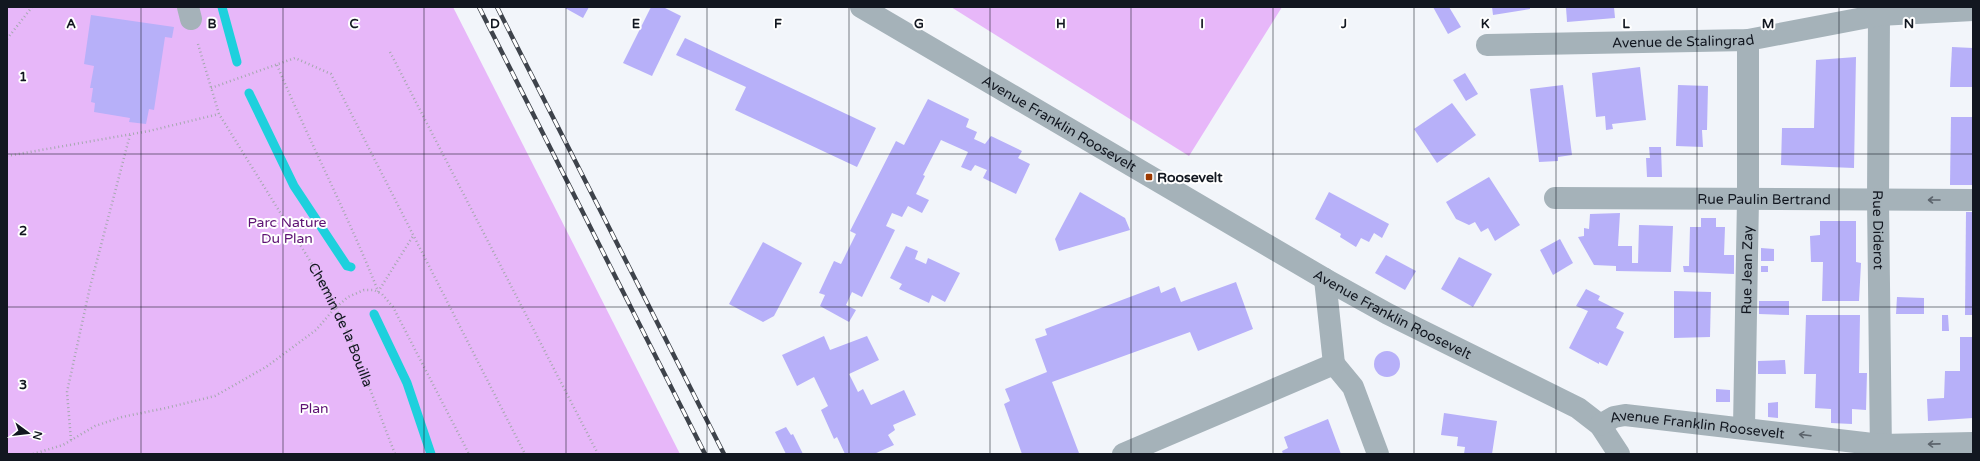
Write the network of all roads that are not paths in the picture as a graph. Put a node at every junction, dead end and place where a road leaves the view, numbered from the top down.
1 (861, 7) edge
2 (1973, 10) edge
3 (1879, 15) junction
4 (1748, 40) junction
5 (1487, 45) dead end
6 (1555, 198) dead end
7 (1748, 199) junction
8 (1878, 200) junction
9 (1973, 200) edge
10 (1325, 279) junction
11 (1334, 364) junction
12 (1600, 425) junction
13 (1744, 427) junction
14 (1973, 443) edge
15 (1881, 449) edge
16 (1123, 454) edge
17 (1378, 454) edge
18 (1619, 454) edge

1 - 10 street, Avenue Franklin Roosevelt
2 - 3 street, Avenue de Stalingrad
3 - 4 street, Avenue de Stalingrad
3 - 8 street, Rue Diderot
4 - 5 street, Avenue de Stalingrad
4 - 7 street, Rue Jean Zay
6 - 7 street, Rue Paulin Bertrand
7 - 8 street, Rue Paulin Bertrand
7 - 13 street, Rue Jean Zay
9 -> 8 street, Rue Paulin Bertrand
8 - 15 street, Rue Diderot
10 - 11 street
10 - 12 street, Avenue Franklin Roosevelt
11 - 16 street
11 - 17 street
12 - 13 street, Avenue Franklin Roosevelt
12 - 18 street
15 -> 13 street, Avenue Franklin Roosevelt
14 -> 15 street, Avenue Franklin Roosevelt

